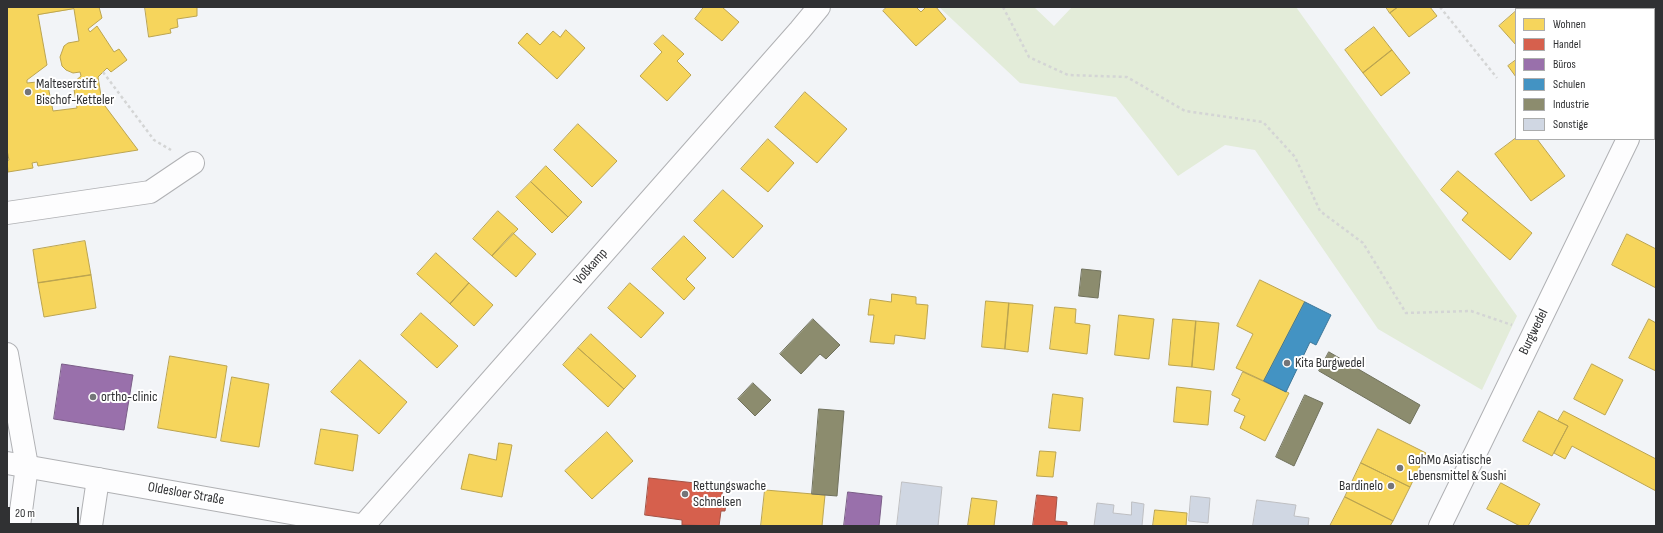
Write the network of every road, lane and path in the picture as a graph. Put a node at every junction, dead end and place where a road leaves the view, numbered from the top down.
1 (819, 7) edge
2 (1003, 7) edge
3 (1440, 7) edge
4 (103, 72) dead end
5 (1497, 78) dead end
6 (1628, 140) edge
7 (193, 163) joint
8 (7, 213) edge
9 (1533, 334) junction
10 (7, 354) edge
11 (17, 465) edge
12 (98, 479) junction
13 (19, 526) edge
14 (91, 526) edge
15 (364, 526) edge
16 (1440, 526) edge

1 - 15 street, Voßkamp
2 - 9 path
3 - 5 path
4 - 7 path
6 - 9 street, Burgwedel
7 - 8 street
9 - 16 street, Burgwedel
10 - 11 street
11 - 12 street, Oldesloer Straße
11 - 13 street
12 - 14 street
12 - 15 street, Oldesloer Straße

